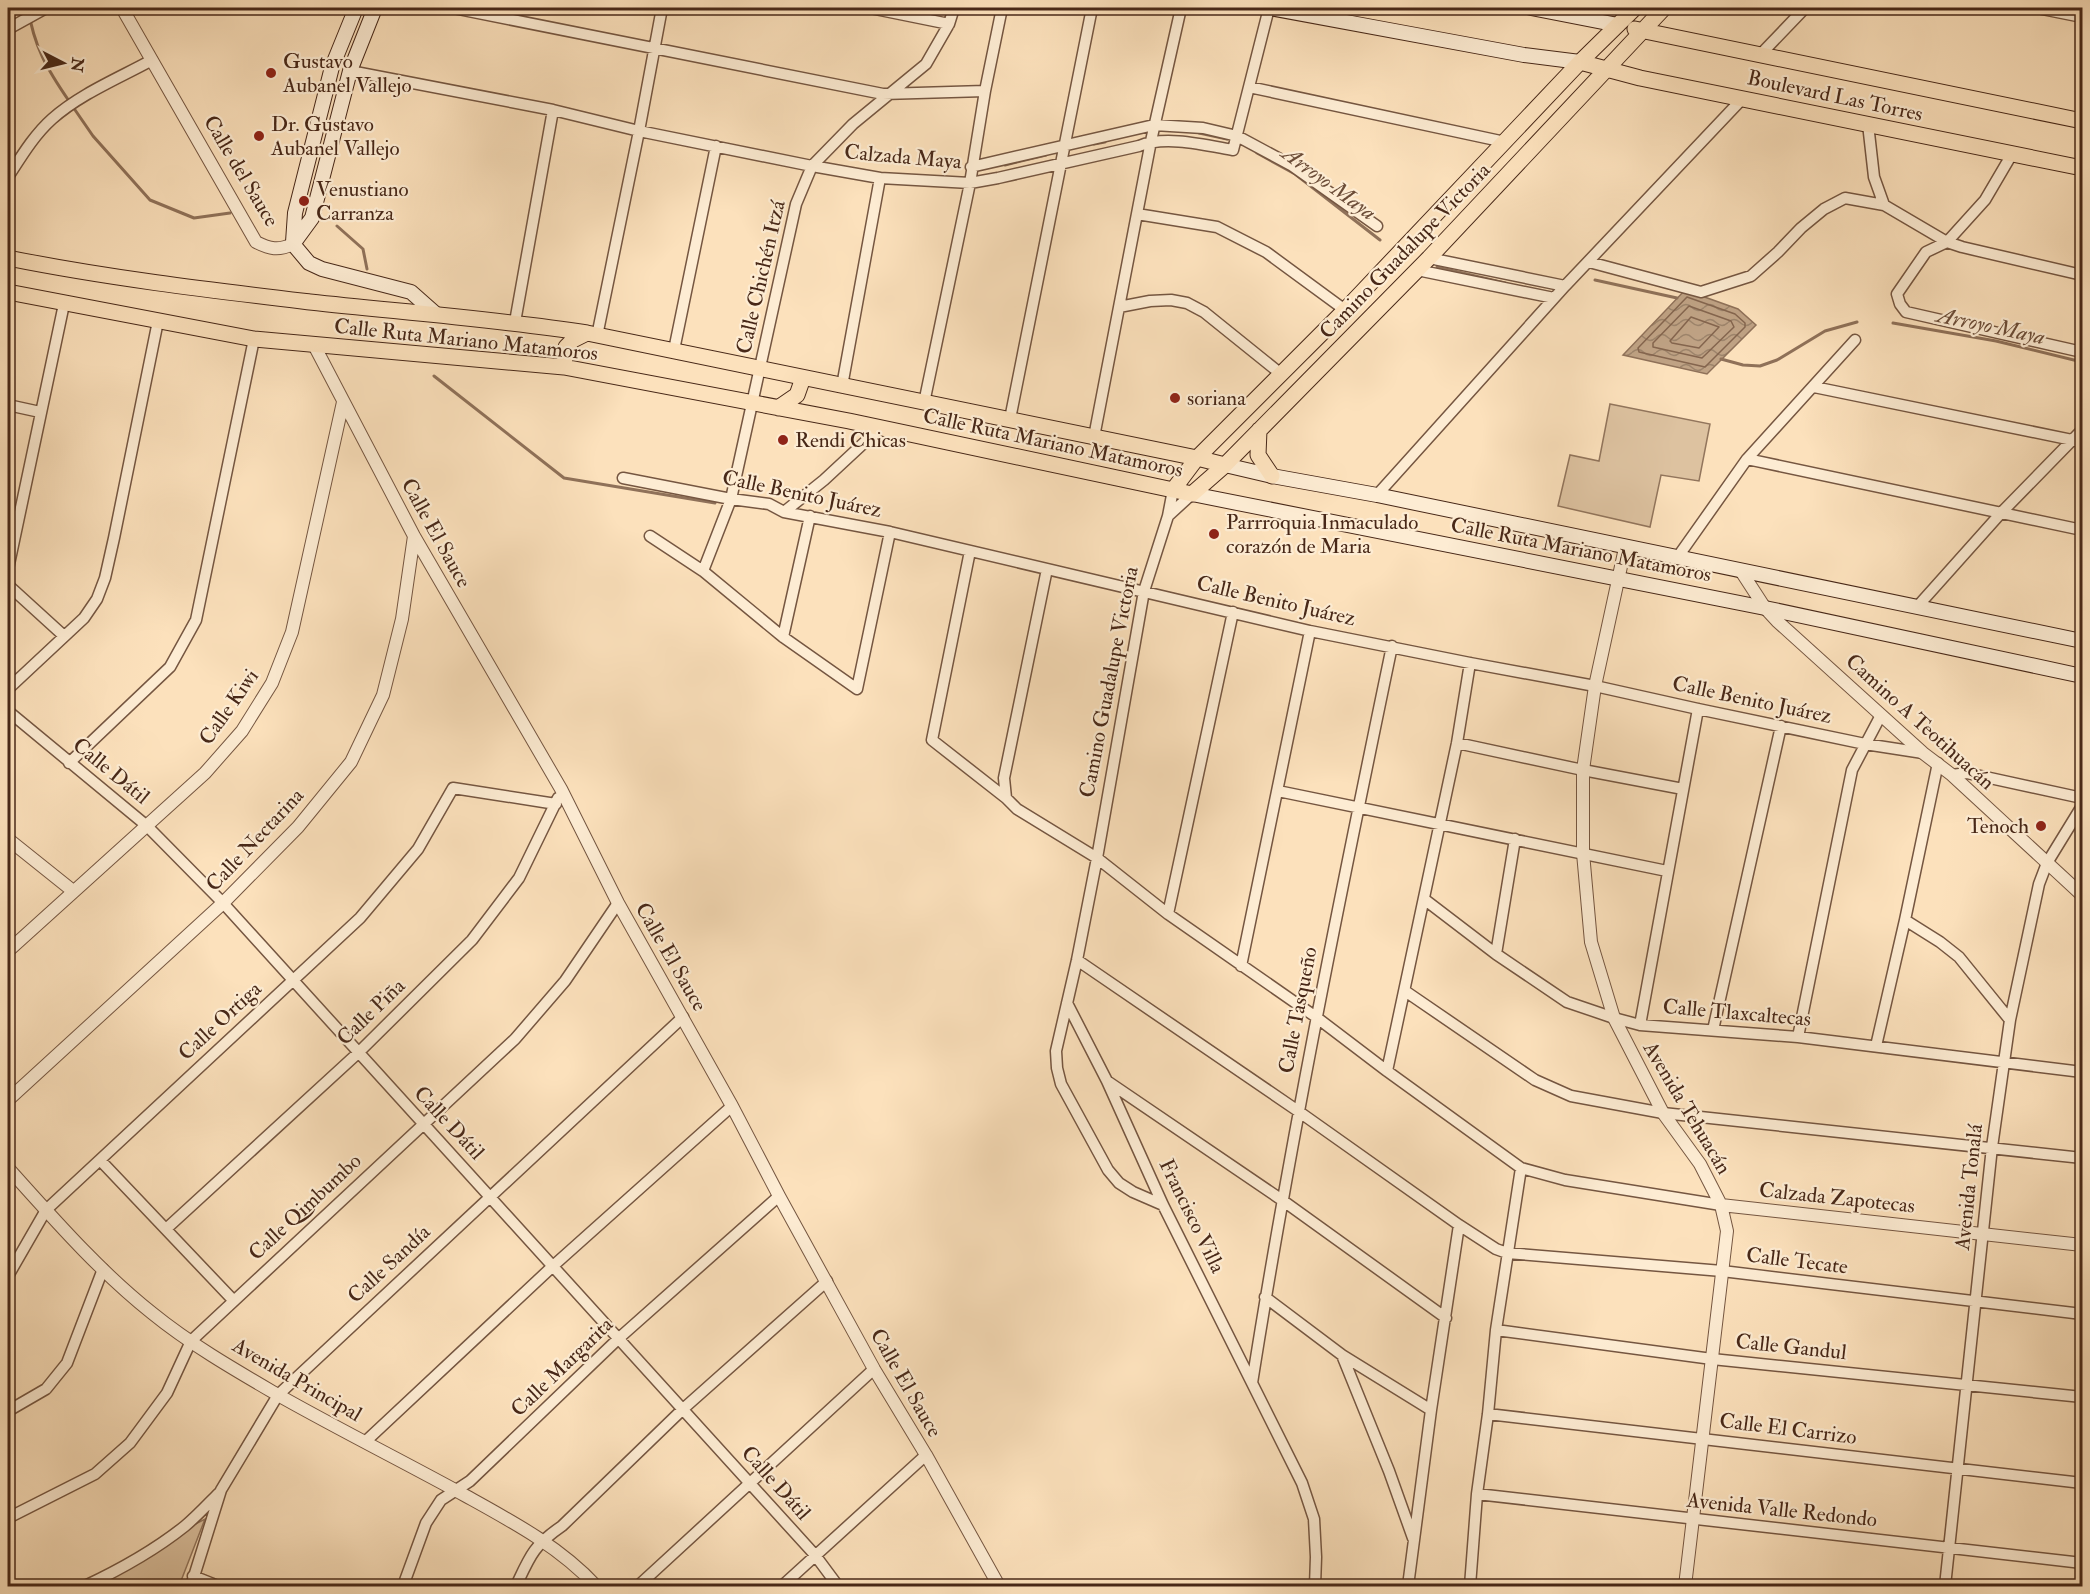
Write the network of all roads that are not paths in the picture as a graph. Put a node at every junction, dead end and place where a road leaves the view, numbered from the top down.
1 (46, 8) edge
2 (122, 8) edge
3 (356, 8) edge
4 (375, 8) edge
5 (453, 8) edge
6 (662, 8) edge
7 (870, 8) edge
8 (954, 8) edge
9 (1002, 8) edge
10 (1092, 8) edge
11 (1181, 8) edge
12 (1269, 8) edge
13 (1531, 8) edge
14 (1635, 8) edge
15 (1664, 8) edge
16 (1805, 8) edge
17 (2037, 8) edge
18 (2082, 17) edge
19 (950, 24) junction
20 (1618, 26) junction
21 (8, 29) edge
22 (1643, 30) junction
23 (653, 49) junction
24 (1760, 55) junction
25 (152, 60) junction
26 (1580, 62) junction
27 (350, 70) junction
28 (1607, 70) junction
29 (1249, 87) junction
30 (984, 91) junction
31 (889, 93) junction
32 (1743, 98) junction
33 (553, 110) junction
34 (2082, 121) edge
35 (1868, 124) junction
36 (1154, 125) junction
37 (639, 130) junction
38 (1237, 136) junction
39 (1151, 141) junction
40 (1505, 142) junction
41 (1065, 145) junction
42 (716, 146) junction
43 (2012, 154) junction
44 (1062, 163) junction
45 (812, 166) junction
46 (971, 167) junction
47 (2082, 168) edge
48 (8, 177) edge
49 (880, 178) junction
50 (970, 183) junction
51 (1884, 206) junction
52 (1137, 214) junction
53 (1377, 226) dead end
54 (1947, 242) junction
55 (293, 244) junction
56 (8, 258) edge
57 (1429, 258) junction
58 (1589, 262) junction
59 (1417, 270) junction
60 (2082, 275) edge
61 (1565, 286) junction
62 (8, 292) edge
63 (1554, 298) junction
64 (64, 304) junction
65 (1119, 307) junction
66 (1345, 310) junction
67 (437, 315) junction
68 (158, 321) junction
69 (515, 322) junction
70 (592, 335) junction
71 (254, 339) junction
72 (1855, 340) dead end
73 (314, 345) junction
74 (674, 350) junction
75 (2082, 352) edge
76 (564, 367) junction
77 (761, 369) junction
78 (1281, 374) junction
79 (803, 378) junction
80 (842, 386) junction
81 (1814, 387) junction
82 (343, 402) junction
83 (753, 402) junction
84 (924, 403) junction
85 (8, 405) edge
86 (778, 408) junction
87 (40, 412) junction
88 (1010, 419) junction
89 (880, 428) junction
90 (1259, 430) junction
91 (2082, 430) edge
92 (1094, 437) junction
93 (2077, 441) edge
94 (1197, 458) junction
95 (1747, 459) junction
96 (1225, 465) junction
97 (1272, 476) junction
98 (623, 478) dead end
99 (1173, 490) junction
100 (1192, 494) junction
101 (1377, 495) junction
102 (731, 499) junction
103 (784, 512) junction
104 (2001, 513) junction
105 (810, 516) junction
106 (1168, 516) junction
107 (2082, 530) edge
108 (890, 532) junction
109 (414, 536) junction
110 (650, 536) dead end
111 (1625, 548) junction
112 (970, 550) junction
113 (1677, 558) junction
114 (8, 568) edge
115 (1047, 569) junction
116 (703, 571) junction
117 (1741, 571) junction
118 (1619, 579) junction
119 (8, 585) edge
120 (1144, 591) junction
121 (1917, 607) junction
122 (1765, 608) junction
123 (1233, 612) junction
124 (1310, 631) junction
125 (64, 636) junction
126 (783, 637) junction
127 (2082, 641) edge
128 (1392, 646) junction
129 (1470, 663) junction
130 (2082, 676) edge
131 (1595, 686) junction
132 (8, 689) edge
133 (1698, 709) junction
134 (8, 711) edge
135 (1881, 715) junction
136 (1781, 726) junction
137 (1457, 743) junction
138 (1865, 744) junction
139 (1923, 753) junction
140 (69, 763) junction
141 (1938, 763) junction
142 (1583, 770) junction
143 (1952, 775) junction
144 (561, 789) junction
145 (1683, 789) junction
146 (1278, 791) junction
147 (1006, 798) junction
148 (2082, 798) edge
149 (556, 804) junction
150 (2082, 806) edge
151 (1359, 807) junction
152 (1439, 823) junction
153 (147, 826) junction
154 (8, 839) edge
155 (1515, 839) junction
156 (1583, 853) junction
157 (1097, 858) junction
158 (2047, 863) junction
159 (1667, 871) junction
160 (73, 891) junction
161 (2082, 895) edge
162 (1424, 899) junction
163 (223, 903) junction
164 (618, 903) junction
165 (1168, 914) junction
166 (1905, 920) junction
167 (8, 951) edge
168 (1496, 954) junction
169 (1077, 960) junction
170 (1241, 966) junction
171 (292, 981) junction
172 (1405, 991) junction
173 (1068, 1003) junction
174 (683, 1017) junction
175 (1316, 1017) junction
176 (1614, 1018) junction
177 (2010, 1020) junction
178 (1640, 1025) junction
179 (1713, 1030) junction
180 (1798, 1037) junction
181 (1876, 1046) junction
182 (358, 1053) junction
183 (2004, 1062) junction
184 (1387, 1071) junction
185 (2082, 1072) edge
186 (1107, 1081) junction
187 (8, 1100) edge
188 (732, 1106) junction
189 (1298, 1111) junction
190 (1663, 1113) junction
191 (423, 1123) junction
192 (1992, 1147) junction
193 (2082, 1158) edge
194 (100, 1160) junction
195 (8, 1168) edge
196 (1521, 1168) junction
197 (490, 1196) junction
198 (779, 1196) junction
199 (1282, 1200) junction
200 (1163, 1205) junction
201 (1721, 1205) junction
202 (46, 1210) junction
203 (1459, 1225) junction
204 (166, 1229) junction
205 (1984, 1233) junction
206 (2082, 1245) edge
207 (1507, 1253) junction
208 (554, 1266) junction
209 (103, 1269) junction
210 (1722, 1271) junction
211 (8, 1276) edge
212 (826, 1281) junction
213 (1265, 1297) junction
214 (233, 1300) junction
215 (1977, 1302) junction
216 (2082, 1314) edge
217 (1446, 1318) junction
218 (1497, 1330) junction
219 (618, 1339) junction
220 (190, 1341) junction
221 (1342, 1355) junction
222 (1712, 1359) junction
223 (874, 1369) junction
224 (1252, 1383) junction
225 (1966, 1386) junction
226 (278, 1395) junction
227 (2082, 1397) edge
228 (683, 1409) junction
229 (1431, 1410) junction
230 (8, 1411) edge
231 (1488, 1414) junction
232 (1701, 1439) junction
233 (366, 1441) junction
234 (926, 1455) junction
235 (1956, 1468) junction
236 (750, 1483) junction
237 (2082, 1483) edge
238 (221, 1490) junction
239 (456, 1491) junction
240 (1477, 1494) junction
241 (8, 1518) edge
242 (1692, 1519) junction
243 (543, 1540) junction
244 (1414, 1541) junction
245 (1948, 1548) junction
246 (815, 1555) junction
247 (2082, 1563) edge
248 (192, 1581) edge
249 (85, 1587) edge
250 (218, 1587) edge
251 (403, 1587) edge
252 (516, 1587) edge
253 (596, 1587) edge
254 (638, 1587) edge
255 (782, 1587) edge
256 (838, 1587) edge
257 (999, 1587) edge
258 (1315, 1587) edge
259 (1408, 1587) edge
260 (1470, 1587) edge
261 (1685, 1587) edge
262 (1945, 1587) edge

1 - 21 street
2 - 25 street, Calle del Sauce
3 - 55 main road
4 - 27 main road
5 - 23 street
6 - 23 street
7 - 19 street
8 - 19 street, Calle Chichén Itzá
9 - 30 street
10 - 41 street
11 - 36 street
12 - 26 main road
12 - 29 street
13 - 20 main road
14 - 20 main road, Camino Guadalupe Victoria
15 - 22 main road, Camino Guadalupe Victoria
16 - 24 street
17 - 18 street
19 - 31 street, Calle Chichén Itzá
20 - 22 main road, Boulevard Las Torres
20 - 26 main road, Camino Guadalupe Victoria
22 - 24 main road, Boulevard Las Torres
22 - 28 main road, Camino Guadalupe Victoria
23 - 31 street
23 - 37 street
24 - 34 main road, Boulevard Las Torres
25 - 48 street
25 - 55 street, Calle del Sauce
26 - 28 main road, Boulevard Las Torres
26 - 40 main road, Camino Guadalupe Victoria
27 - 33 street, Calzada Maya
27 - 55 main road
28 - 32 main road, Boulevard Las Torres
28 - 57 main road, Camino Guadalupe Victoria
29 - 38 street
29 - 40 street
30 - 31 street
30 - 46 street
31 - 45 street, Calle Chichén Itzá
32 - 35 main road, Boulevard Las Torres
32 - 58 street
33 - 37 street, Calzada Maya
33 - 69 street
35 - 43 main road, Boulevard Las Torres
35 - 51 street
36 - 38 street, Calzada Maya
36 - 39 street
36 - 41 street, Calzada Maya
37 - 42 street, Calzada Maya
37 - 70 street
38 - 39 street, Calzada Maya
38 - 53 street, Calzada Maya
39 - 44 street, Calzada Maya
39 - 52 street
40 - 66 main road, Camino Guadalupe Victoria
41 - 44 street
41 - 46 street, Calzada Maya
42 - 45 street, Calzada Maya
42 - 74 street
43 - 47 main road, Boulevard Las Torres
43 - 54 street
44 - 50 street, Calzada Maya
44 - 88 street
45 - 49 street, Calzada Maya
45 - 77 street, Calle Chichén Itzá
46 - 50 street
49 - 50 street, Calzada Maya
49 - 80 street
50 - 84 street
51 - 54 street
51 - 58 street
52 - 65 street
52 - 66 street
54 - 60 street
54 - 75 street
55 - 67 main road, Calle del Sauce
56 - 67 main road, Calle Ruta Mariano Matamoros
57 - 59 main road, Camino Guadalupe Victoria
57 - 61 street
58 - 61 street
59 - 63 street
59 - 90 main road, Camino Guadalupe Victoria
61 - 63 street
62 - 64 main road, Calle Ruta Mariano Matamoros
63 - 101 street
64 - 68 main road, Calle Ruta Mariano Matamoros
64 - 87 street
65 - 78 street
65 - 92 street
66 - 78 main road, Camino Guadalupe Victoria
67 - 69 main road, Calle Ruta Mariano Matamoros
68 - 71 main road, Calle Ruta Mariano Matamoros
68 - 125 street
69 - 70 main road, Calle Ruta Mariano Matamoros
70 - 74 main road, Calle Ruta Mariano Matamoros
70 - 76 main road
71 - 73 main road, Calle Ruta Mariano Matamoros
71 - 140 street
72 - 81 street
73 - 76 main road, Calle Ruta Mariano Matamoros
73 - 82 street, Calle El Sauce
74 - 77 main road, Calle Ruta Mariano Matamoros
76 - 83 main road, Calle Ruta Mariano Matamoros
77 - 79 main road, Calle Ruta Mariano Matamoros
77 - 83 street, Calle Chichén Itzá
78 - 94 main road, Camino Guadalupe Victoria
79 - 80 main road, Calle Ruta Mariano Matamoros
79 - 86 main road
80 - 84 main road, Calle Ruta Mariano Matamoros
81 - 93 street
81 - 95 street
82 - 109 street, Calle El Sauce
82 - 153 street, Calle Kiwi
83 - 86 main road, Calle Ruta Mariano Matamoros
83 - 102 street, Calle Chichén Itzá
84 - 88 main road, Calle Ruta Mariano Matamoros
85 - 87 street
86 - 89 main road, Calle Ruta Mariano Matamoros
87 - 114 street
88 - 92 main road, Calle Ruta Mariano Matamoros
89 - 99 main road, Calle Ruta Mariano Matamoros
89 - 103 street
90 - 96 main road, Camino Guadalupe Victoria
90 - 97 main road
91 - 93 street
92 - 94 main road, Calle Ruta Mariano Matamoros
93 - 104 street
94 - 96 main road, Calle Ruta Mariano Matamoros
94 - 99 main road, Camino Guadalupe Victoria
95 - 104 street
95 - 113 street
96 - 97 main road, Calle Ruta Mariano Matamoros
96 - 100 main road, Camino Guadalupe Victoria
97 - 101 main road, Calle Ruta Mariano Matamoros
98 - 102 street, Calle Benito Juárez
99 - 100 main road, Calle Ruta Mariano Matamoros
99 - 106 street, Camino Guadalupe Victoria
100 - 106 street, Camino Guadalupe Victoria
100 - 118 main road, Calle Ruta Mariano Matamoros
101 - 111 main road, Calle Ruta Mariano Matamoros
102 - 103 street, Calle Benito Juárez
102 - 116 street, Calle Chichén Itzá
103 - 105 street, Calle Benito Juárez
104 - 107 street
104 - 121 street
105 - 108 street, Calle Benito Juárez
105 - 126 street
106 - 120 street, Camino Guadalupe Victoria
108 - 112 street, Calle Benito Juárez
108 - 126 street
109 - 144 street, Calle El Sauce
109 - 163 street, Calle Nectarina
110 - 116 street
111 - 113 main road, Calle Ruta Mariano Matamoros
111 - 118 street, Avenida Tehuacán
112 - 115 street, Calle Benito Juárez
112 - 147 street, Calzada Zapotecas
113 - 117 main road, Calle Ruta Mariano Matamoros
115 - 120 street, Calle Benito Juárez
115 - 147 street
116 - 126 street
117 - 121 main road, Calle Ruta Mariano Matamoros
117 - 122 street, Camino A Teotihuacán
118 - 122 main road, Calle Ruta Mariano Matamoros
118 - 131 street, Avenida Tehuacán
119 - 125 street
120 - 123 street, Calle Benito Juárez
120 - 157 street, Camino Guadalupe Victoria
121 - 127 main road, Calle Ruta Mariano Matamoros
122 - 130 main road, Calle Ruta Mariano Matamoros
122 - 135 street, Camino A Teotihuacán
123 - 124 street, Calle Benito Juárez
123 - 165 street
124 - 128 street, Calle Benito Juárez
124 - 146 street
125 - 132 street
128 - 129 street, Calle Benito Juárez
128 - 151 street, Calle Tasqueño
129 - 131 street, Calle Benito Juárez
129 - 137 street
131 - 133 street, Calle Benito Juárez
131 - 142 street, Avenida Tehuacán
133 - 136 street, Calle Benito Juárez
133 - 145 street
134 - 140 street, Calle Dátil
135 - 138 street
135 - 139 street, Camino A Teotihuacán
136 - 138 street, Calle Benito Juárez
136 - 179 street
137 - 142 street
137 - 152 street
138 - 139 street, Calle Benito Juárez
138 - 180 street
139 - 141 street, Camino A Teotihuacán
140 - 153 street, Calle Dátil
141 - 143 street, Camino A Teotihuacán
141 - 166 street
142 - 145 street
142 - 156 street, Avenida Tehuacán
143 - 148 street
143 - 158 street, Camino A Teotihuacán
144 - 149 street, Calle Piña
144 - 164 street, Calle El Sauce
145 - 159 street
146 - 151 street
146 - 170 street
147 - 157 street, Calzada Zapotecas
149 - 171 street, Calle Ortiga
149 - 182 street, Calle Piña
150 - 158 street, Avenida Tonalá
151 - 152 street
151 - 175 street, Calle Tasqueño
152 - 155 street
152 - 162 street
153 - 160 street, Calle Kiwi
153 - 163 street, Calle Dátil
154 - 160 street
155 - 156 street
155 - 168 street
156 - 159 street
156 - 176 street, Avenida Tehuacán
157 - 165 street, Calzada Zapotecas
157 - 169 street
158 - 161 street, Camino A Teotihuacán
158 - 177 street, Avenida Tonalá
159 - 178 street
160 - 167 street, Calle Kiwi
162 - 168 street, Calle Tlaxcaltecas
162 - 172 street
163 - 171 street, Calle Dátil
163 - 187 street, Calle Nectarina
164 - 174 street, Calle El Sauce
164 - 191 street, Calle Qimbumbo
165 - 170 street, Calzada Zapotecas
166 - 177 street
166 - 181 street
168 - 176 street, Calle Tlaxcaltecas
169 - 173 street
169 - 189 street
170 - 175 street, Calzada Zapotecas
171 - 182 street, Calle Dátil
171 - 194 street, Calle Ortiga
172 - 184 street
172 - 190 street
173 - 186 street, Francisco Villa
173 - 200 street
174 - 188 street, Calle El Sauce
174 - 197 street, Calle Sandía
175 - 184 street, Calzada Zapotecas
175 - 189 street, Calle Tasqueño
176 - 178 street, Calle Tlaxcaltecas
176 - 190 street, Avenida Tehuacán
177 - 183 street, Avenida Tonalá
178 - 179 street, Calle Tlaxcaltecas
179 - 180 street, Calle Tlaxcaltecas
180 - 181 street, Calle Tlaxcaltecas
181 - 183 street, Calle Tlaxcaltecas
182 - 191 street, Calle Dátil
182 - 204 street, Calle Piña
183 - 185 street, Calle Tlaxcaltecas
183 - 192 street, Avenida Tonalá
184 - 196 street, Calzada Zapotecas
186 - 199 street
186 - 200 street, Francisco Villa
188 - 198 street, Calle El Sauce
188 - 208 street
189 - 199 street, Calle Tasqueño
189 - 203 street
190 - 192 street
190 - 201 street, Avenida Tehuacán
191 - 197 street, Calle Dátil
191 - 214 street, Calle Qimbumbo
192 - 193 street
192 - 205 street, Avenida Tonalá
194 - 202 street, Calle Ortiga
194 - 204 street
195 - 202 street, Avenida Principal
196 - 201 street, Calzada Zapotecas
196 - 207 street
197 - 208 street, Calle Dátil
197 - 226 street, Calle Sandía
198 - 212 street, Calle El Sauce
198 - 219 street, Calle Margarita
199 - 213 street, Calle Tasqueño
199 - 217 street
200 - 224 street, Francisco Villa
201 - 205 street, Calzada Zapotecas
201 - 210 street, Avenida Tehuacán
202 - 209 street, Avenida Principal
202 - 211 street, Calle Ortiga
203 - 207 street
203 - 217 street
204 - 214 street
205 - 206 street, Calzada Zapotecas
205 - 215 street, Avenida Tonalá
207 - 210 street, Calle Tecate
207 - 218 street
208 - 219 street, Calle Dátil
208 - 233 street
209 - 220 street, Avenida Principal
209 - 230 street
210 - 215 street, Calle Tecate
210 - 222 street, Avenida Tehuacán
212 - 223 street, Calle El Sauce
212 - 228 street
213 - 221 street
213 - 224 street, Calle Tasqueño
214 - 220 street, Calle Qimbumbo
215 - 216 street, Calle Tecate
215 - 225 street, Avenida Tonalá
217 - 229 street
218 - 222 street, Calle Gandul
218 - 231 street
219 - 228 street, Calle Dátil
219 - 239 street, Calle Margarita
220 - 226 street, Avenida Principal
220 - 241 street, Calle Qimbumbo
221 - 229 street
221 - 244 street
222 - 225 street, Calle Gandul
222 - 232 street, Avenida Tehuacán
223 - 234 street, Calle El Sauce
223 - 236 street
224 - 258 street, Francisco Villa
225 - 227 street, Calle Gandul
225 - 235 street, Avenida Tonalá
226 - 233 street, Avenida Principal
226 - 238 street, Calle Sandía
228 - 236 street, Calle Dátil
228 - 243 street
229 - 244 street
231 - 232 street, Calle El Carrizo
231 - 240 street
232 - 235 street, Calle El Carrizo
232 - 242 street, Avenida Tehuacán
233 - 239 street, Avenida Principal
234 - 246 street
234 - 257 street, Calle El Sauce
235 - 237 street, Calle El Carrizo
235 - 245 street, Avenida Tonalá
236 - 246 street, Calle Dátil
236 - 254 street
238 - 248 street, Calle Sandía
238 - 249 street
239 - 243 street, Avenida Principal
239 - 251 street, Calle Margarita
240 - 242 street, Avenida Valle Redondo
240 - 260 street
242 - 245 street, Avenida Valle Redondo
242 - 261 street, Avenida Tehuacán
243 - 252 street
243 - 253 street, Avenida Principal
244 - 259 street
245 - 247 street, Avenida Valle Redondo
245 - 262 street, Avenida Tonalá
246 - 255 street
246 - 256 street, Calle Dátil
248 - 250 street

